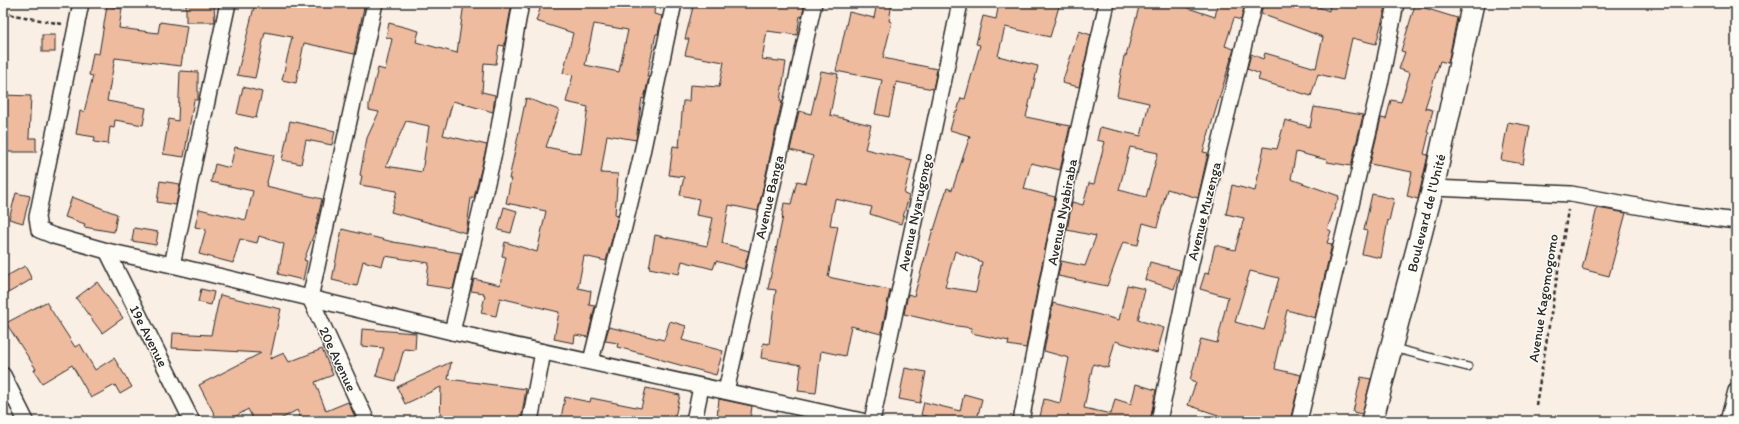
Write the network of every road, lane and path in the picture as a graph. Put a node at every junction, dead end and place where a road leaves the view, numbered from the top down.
1 (81, 3) edge
2 (228, 3) edge
3 (375, 3) edge
4 (521, 3) edge
5 (674, 3) edge
6 (814, 3) edge
7 (960, 3) edge
8 (1107, 3) edge
9 (1254, 3) edge
10 (1396, 3) edge
11 (1473, 3) edge
12 (3, 13) edge
13 (76, 26) junction
14 (1433, 188) junction
15 (1571, 194) junction
16 (1736, 221) edge
17 (106, 251) junction
18 (172, 265) junction
19 (310, 298) junction
20 (452, 332) junction
21 (1391, 348) junction
22 (543, 352) junction
23 (591, 361) junction
24 (1468, 367) dead end
25 (3, 375) edge
26 (701, 387) junction
27 (726, 391) junction
28 (1736, 391) edge
29 (1536, 405) dead end
30 (857, 420) edge
31 (26, 421) edge
32 (192, 421) edge
33 (367, 421) edge
34 (530, 421) edge
35 (694, 421) edge
36 (872, 421) edge
37 (1021, 421) edge
38 (1159, 421) edge
39 (1299, 421) edge
40 (1372, 421) edge
41 (1728, 421) edge

1 - 13 street
2 - 18 street
3 - 19 street
4 - 20 street
5 - 23 street
6 - 27 street, Avenue Banga
7 - 36 street, Avenue Nyarugongo
8 - 37 street, Avenue Nyabiraba
9 - 38 street, Avenue Muzenga
10 - 39 street
11 - 14 street, Boulevard de l'Unité
12 - 13 path
13 - 17 street
14 - 15 street
14 - 21 street, Boulevard de l'Unité
15 - 16 street
15 - 29 path, Avenue Kagomogomo
17 - 18 street
17 - 32 street, 19e Avenue
18 - 19 street
19 - 20 street
19 - 33 street, 20e Avenue
20 - 22 street
21 - 24 lane
21 - 40 street, Boulevard de l'Unité
22 - 23 street
22 - 34 street
23 - 26 street
25 - 31 street
26 - 27 street
26 - 35 street
27 - 30 street
28 - 41 street

